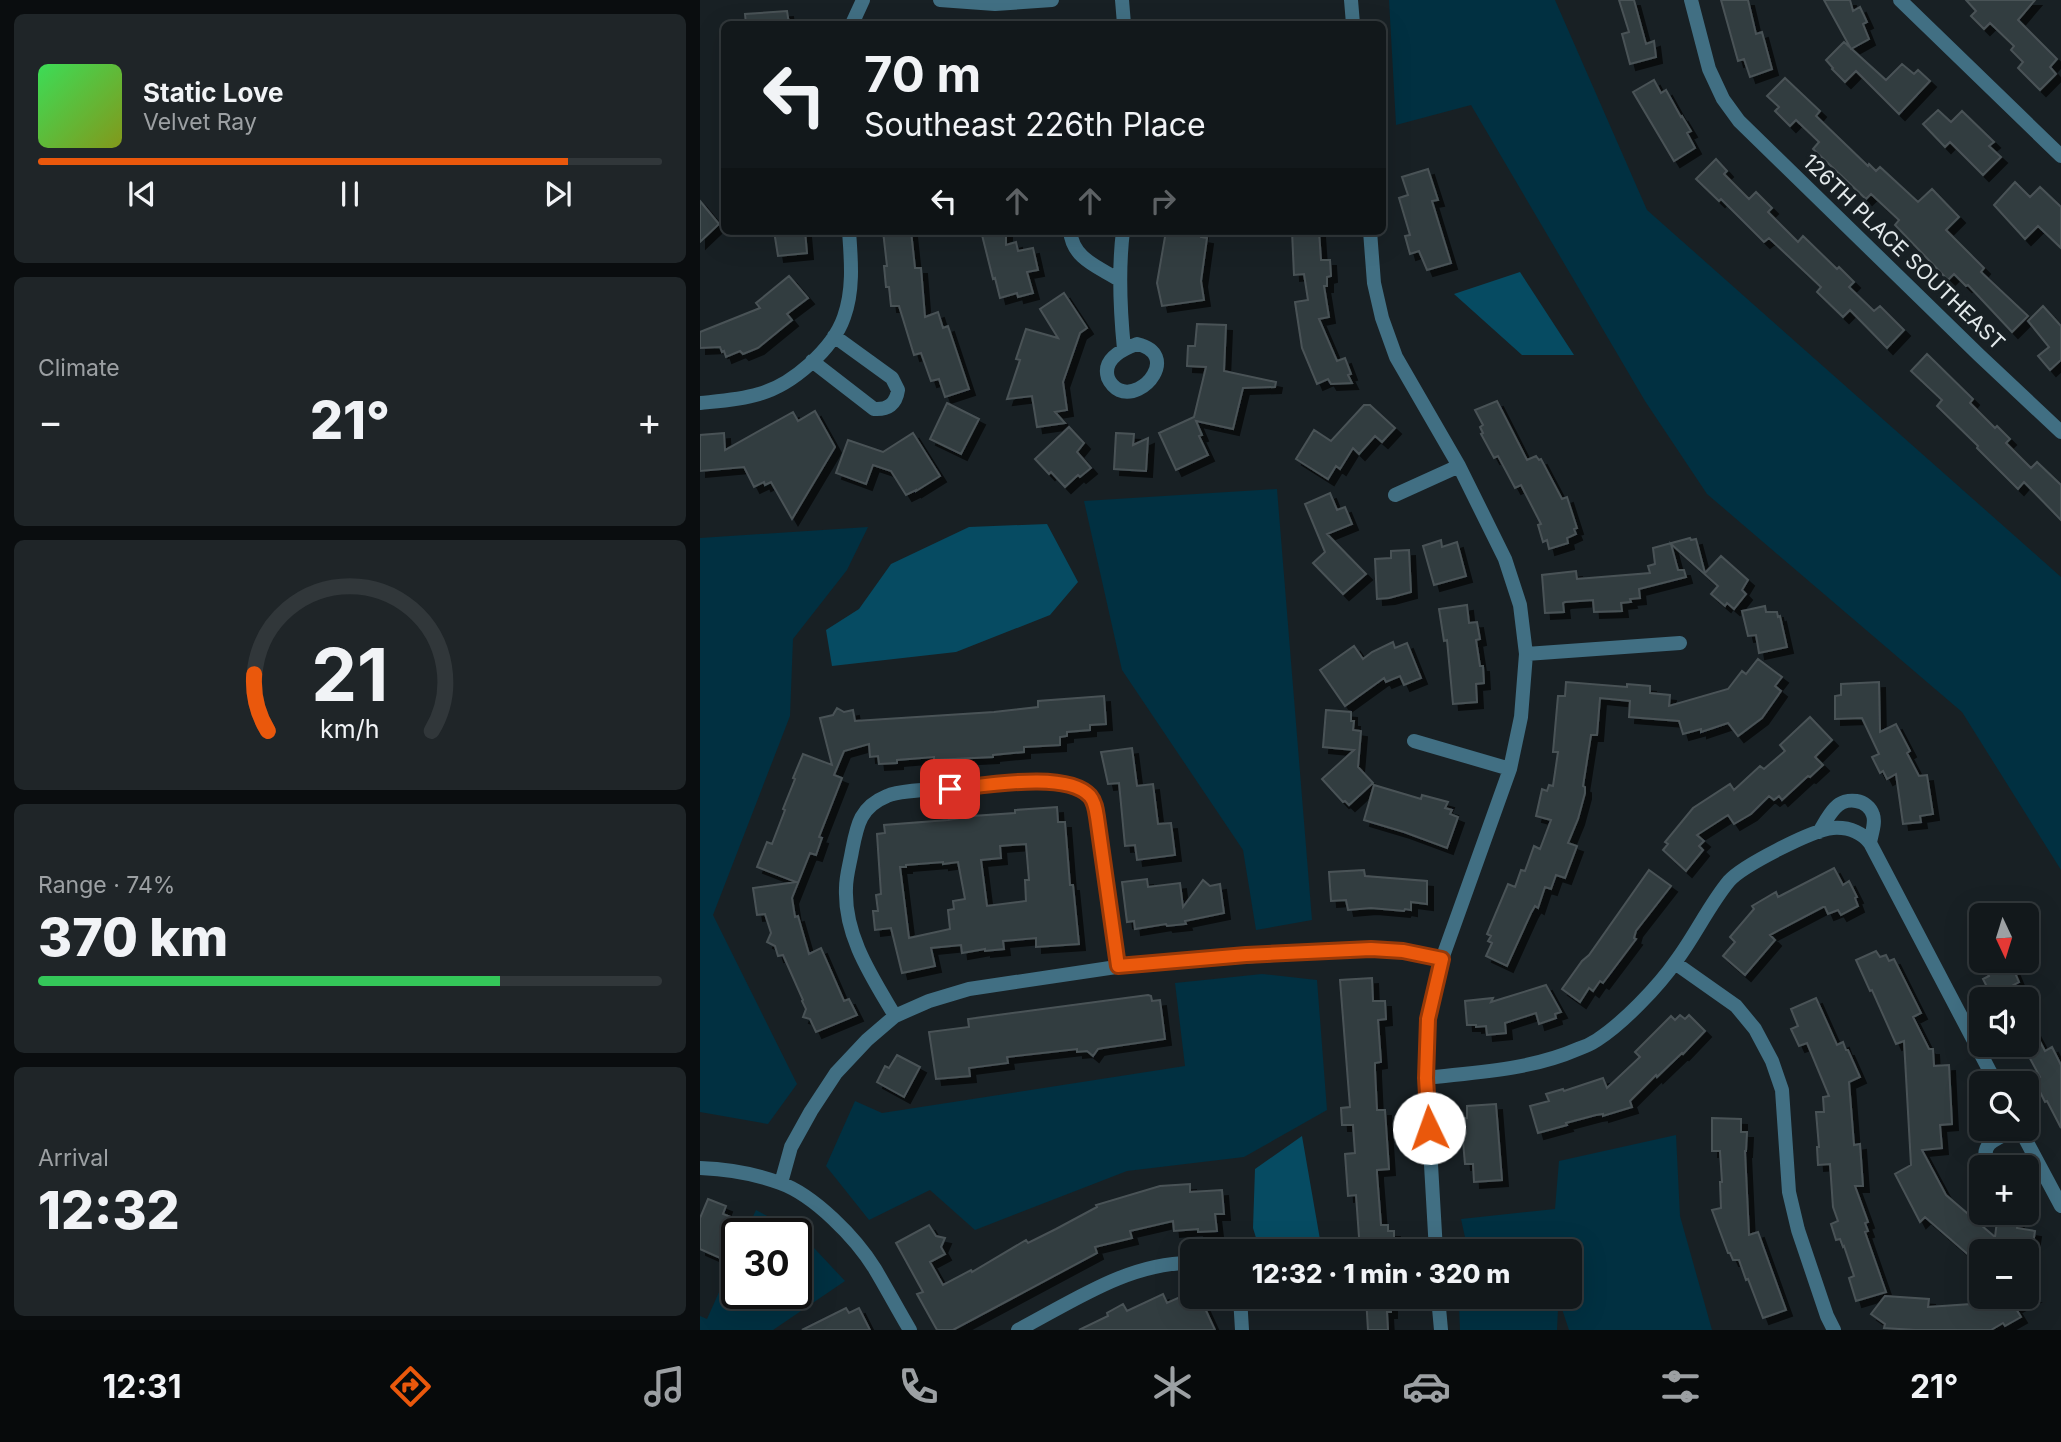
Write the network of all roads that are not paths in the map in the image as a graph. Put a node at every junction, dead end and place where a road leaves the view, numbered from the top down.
1 (863, 0) edge
2 (940, 0) edge
3 (1052, 0) edge
4 (1122, 0) edge
5 (1352, 0) edge
6 (1691, 0) edge
7 (1900, 0) edge
8 (853, 21) edge
9 (1124, 21) edge
10 (1353, 21) edge
11 (2061, 156) edge
12 (849, 235) edge
13 (1071, 235) edge
14 (1123, 235) edge
15 (1370, 235) edge
16 (1119, 280) junction
17 (834, 336) junction
18 (1124, 349) dead end
19 (817, 357) junction
20 (700, 403) edge
21 (2061, 432) edge
22 (1459, 466) junction
23 (1395, 495) dead end
24 (1680, 643) dead end
25 (1526, 654) junction
26 (1414, 741) dead end
27 (1510, 769) junction
28 (1819, 832) junction
29 (1870, 844) junction
30 (1442, 959) junction
31 (1675, 963) junction
32 (1118, 966) junction
33 (895, 1016) junction
34 (1990, 1071) edge
35 (1426, 1078) junction
36 (1993, 1141) edge
37 (1985, 1155) edge
38 (2039, 1166) edge
39 (700, 1168) edge
40 (781, 1183) junction
41 (2061, 1206) edge
42 (1435, 1239) edge
43 (1180, 1264) edge
44 (1241, 1309) edge
45 (1439, 1309) edge
46 (910, 1330) edge
47 (1018, 1330) edge
48 (1242, 1330) edge
49 (1441, 1330) edge
50 (1834, 1330) edge

1 - 8 street
2 - 3 street
4 - 9 street
5 - 10 street
6 - 21 street, 126TH PLACE SOUTHEAST
7 - 11 street
12 - 17 street
13 - 16 street
14 - 16 street
15 - 22 street
16 - 18 street
17 - 19 street
17 - 19 street
19 - 20 street
22 - 23 street
22 - 25 street
24 - 25 street
25 - 27 street
26 - 27 street
27 - 30 street
28 - 29 street
28 - 29 street
28 - 31 street
29 - 34 street
30 - 32 street
30 - 35 street
31 - 35 street
31 - 50 street
32 - 33 street
32 - 33 street
33 - 40 street
35 - 42 street
36 - 37 street
38 - 41 street
39 - 40 street
40 - 46 street
43 - 47 street
44 - 48 street
45 - 49 street

